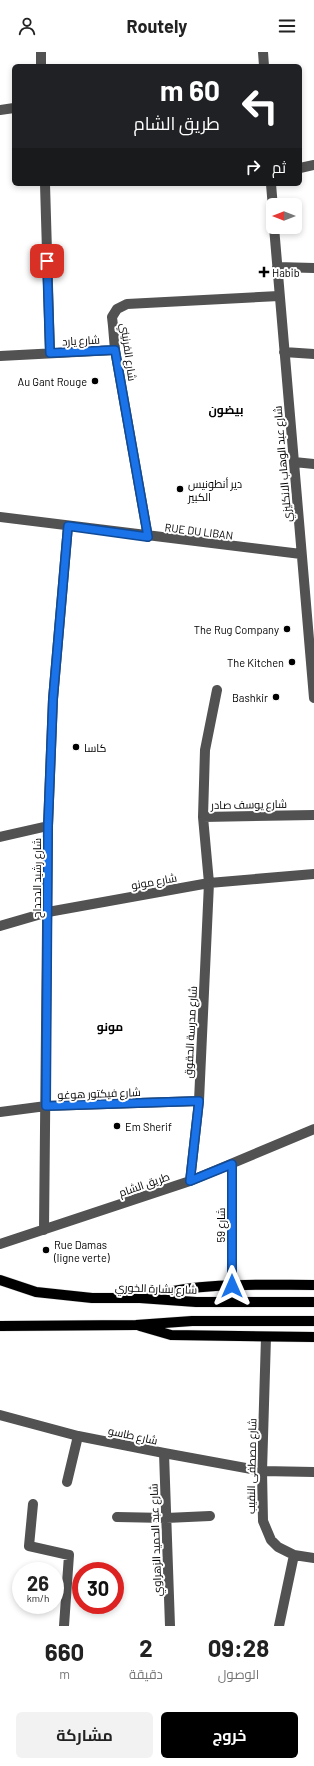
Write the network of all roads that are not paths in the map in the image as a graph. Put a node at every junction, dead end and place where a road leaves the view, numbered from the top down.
1 (41, 52) edge
2 (263, 52) edge
3 (41, 64) edge
4 (264, 64) edge
5 (12, 108) edge
6 (0, 110) edge
7 (314, 165) edge
8 (302, 168) edge
9 (45, 186) edge
10 (272, 186) edge
11 (273, 198) edge
12 (275, 234) edge
13 (277, 267) junction
14 (314, 268) edge
15 (279, 296) junction
16 (115, 350) junction
17 (284, 352) junction
18 (50, 353) junction
19 (314, 354) edge
20 (0, 356) edge
21 (294, 462) junction
22 (314, 464) edge
23 (0, 517) edge
24 (68, 526) junction
25 (148, 537) junction
26 (301, 554) junction
27 (310, 606) edge
28 (217, 690) dead end
29 (314, 698) edge
30 (314, 815) edge
31 (203, 817) junction
32 (48, 826) junction
33 (0, 837) edge
34 (314, 874) edge
35 (209, 883) junction
36 (48, 912) junction
37 (0, 926) edge
38 (199, 1101) junction
39 (46, 1106) junction
40 (0, 1112) edge
41 (314, 1129) edge
42 (232, 1164) junction
43 (190, 1181) junction
44 (44, 1230) junction
45 (0, 1244) edge
46 (0, 1280) edge
47 (314, 1285) edge
48 (232, 1286) junction
49 (140, 1298) junction
50 (314, 1302) edge
51 (314, 1321) edge
52 (136, 1324) junction
53 (0, 1326) edge
54 (266, 1337) junction
55 (314, 1337) edge
56 (0, 1415) edge
57 (78, 1436) junction
58 (164, 1453) junction
59 (262, 1471) junction
60 (314, 1472) edge
61 (67, 1482) dead end
62 (33, 1504) dead end
63 (210, 1516) dead end
64 (118, 1517) dead end
65 (166, 1518) junction
66 (294, 1555) junction
67 (314, 1558) edge
68 (64, 1626) edge
69 (170, 1626) edge
70 (279, 1626) edge

1 - 3 street
2 - 4 street
5 - 6 street
7 - 8 street
9 - 18 street
10 - 11 street
12 - 13 street, شارع عبد الوهاب الانكليزي
13 - 14 street
13 - 15 street, شارع عبد الوهاب الانكليزي
15 - 16 street, شارع الفرنيني
15 - 17 street, شارع عبد الوهاب الانكليزي
16 - 18 street, شارع يارد
16 - 25 street, شارع الفرنيني
17 - 19 street
17 - 21 street, شارع عبد الوهاب الانكليزي
18 - 20 street, شارع يارد
21 - 22 street
21 - 26 street, شارع عبد الوهاب الانكليزي
23 - 24 street, RUE DU LIBAN
24 - 25 street, RUE DU LIBAN
24 - 32 street, شارع رشيد الدحداح
25 - 26 street, RUE DU LIBAN
26 - 27 street, شارع عبد الوهاب الانكليزي
27 - 29 street, شارع عبد الوهاب الانكليزي
28 - 31 street
30 - 31 street, شارع يوسف صادر
31 - 35 street, شارع يوسف صادر
32 - 33 street
32 - 36 street, شارع رشيد الدحداح
34 - 35 street, شارع مونو
35 - 36 street, شارع مونو
35 - 38 street, شارع مدرسة الحقوق
36 - 37 street, شارع مونو
36 - 39 street, شارع رشيد الدحداح
38 - 39 street, شارع فيكتور هوغو
38 - 43 street, شارع مدرسة الحقوق
39 - 40 street, شارع فيكتور هوغو
39 - 44 street, شارع رشيد الدحداح
41 - 42 street, طريق الشام
42 - 43 street, طريق الشام
42 - 48 street, شارع 59
43 - 44 street, طريق الشام
44 - 45 street, طريق الشام
46 - 49 main road, شارع بشارة الخوري
47 - 48 main road
48 - 49 main road
49 - 50 main road, شارع بشارة الخوري
51 - 52 main road
52 - 53 main road
52 - 54 main road
54 - 55 main road
54 - 59 street, شارع مصطفى النقيب
56 - 57 street, شارع طاسو
57 - 58 street, شارع طاسو
57 - 61 street
58 - 59 street, شارع طاسو
58 - 65 street, شارع عبد الحميد الزهراوي
59 - 60 street, شارع طاسو
59 - 66 street, شارع مصطفى النقيب
62 - 68 street
63 - 65 street
64 - 65 street
65 - 69 street, شارع عبد الحميد الزهراوي
66 - 67 street, شارع مصطفى النقيب
66 - 70 street

